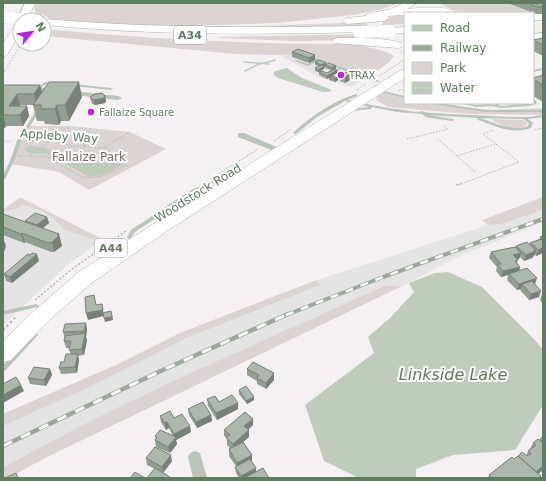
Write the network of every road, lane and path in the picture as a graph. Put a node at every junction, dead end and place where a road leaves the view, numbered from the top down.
1 (413, 3) edge
2 (435, 3) edge
3 (408, 12) edge
4 (441, 12) edge
5 (448, 12) edge
6 (404, 13) edge
7 (396, 14) junction
8 (52, 24) edge
9 (287, 24) junction
10 (52, 26) edge
11 (65, 26) junction
12 (388, 26) junction
13 (404, 27) edge
14 (128, 30) junction
15 (404, 30) edge
16 (12, 38) edge
17 (296, 42) dead end
18 (326, 42) dead end
19 (402, 47) edge
20 (16, 52) edge
21 (3, 54) edge
22 (306, 56) edge
23 (318, 60) junction
24 (297, 61) dead end
25 (404, 64) edge
26 (341, 68) junction
27 (3, 74) edge
28 (404, 74) edge
29 (342, 76) edge
30 (62, 84) edge
31 (69, 84) edge
32 (3, 88) edge
33 (38, 89) junction
34 (111, 89) dead end
35 (397, 90) dead end
36 (404, 90) edge
37 (360, 97) junction
38 (404, 97) edge
39 (118, 98) dead end
40 (437, 104) edge
41 (467, 104) edge
42 (532, 104) edge
43 (491, 105) joint
44 (39, 108) edge
45 (379, 108) junction
46 (387, 109) junction
47 (543, 111) edge
48 (422, 112) junction
49 (464, 116) junction
50 (431, 117) junction
51 (542, 117) edge
52 (438, 118) junction
53 (444, 118) junction
54 (522, 118) junction
55 (452, 120) dead end
56 (326, 123) junction
57 (70, 126) dead end
58 (498, 127) junction
59 (91, 128) dead end
60 (130, 132) dead end
61 (407, 139) dead end
62 (438, 139) dead end
63 (3, 141) edge
64 (20, 141) junction
65 (51, 141) junction
66 (496, 144) junction
67 (84, 146) junction
68 (104, 148) junction
69 (275, 150) junction
70 (14, 156) junction
71 (31, 156) junction
72 (456, 156) junction
73 (126, 165) junction
74 (130, 168) dead end
75 (475, 172) dead end
76 (246, 174) junction
77 (3, 178) edge
78 (456, 185) dead end
79 (36, 306) junction
80 (3, 313) edge
81 (35, 336) dead end
82 (3, 338) edge
83 (3, 354) edge
84 (3, 369) edge
85 (195, 457) dead end
86 (200, 478) edge

1 - 7 highway
1 - 9 highway
2 - 5 highway
3 - 4 highway
6 - 7 highway
7 - 12 highway
8 - 11 highway, A34
9 - 12 highway
9 - 14 highway
10 - 11 highway, A34
11 - 14 highway, A34
12 - 13 highway, A34
12 - 14 highway, A34, bridge
12 - 15 highway, A34
12 - 19 highway
14 - 17 highway
16 - 21 highway
18 - 19 highway
20 - 27 path
22 - 23 lane
23 - 24 lane
23 - 26 lane
25 - 37 highway, Woodstock Road / A44
26 - 29 lane
26 - 37 lane
28 - 37 highway, Woodstock Road / A44
30 - 33 lane
31 - 34 lane
32 - 33 street
33 - 39 street
35 - 36 path
37 - 38 lane
37 - 45 lane
37 - 45 lane
37 - 46 lane
37 - 56 highway, A44
37 - 69 highway, Woodstock Road / A44
40 - 47 lane
41 - 43 lane
42 - 43 lane
44 - 64 lane
45 - 46 lane
46 - 48 lane
48 - 49 lane
48 - 50 lane
49 - 54 lane
49 - 58 lane
50 - 52 lane
50 - 53 lane
51 - 54 lane
52 - 53 lane
52 - 61 path
53 - 55 lane
54 - 58 lane
56 - 69 highway, Woodstock Road / A44
56 - 76 lane
57 - 65 path
58 - 66 path
59 - 67 path
60 - 68 path
62 - 72 path
63 - 64 path, Appleby Way
64 - 65 path, Appleby Way
64 - 70 lane
65 - 67 path, Appleby Way
65 - 71 path
66 - 72 path
66 - 78 path
67 - 68 path, Appleby Way
68 - 73 path, Appleby Way
69 - 76 highway, Woodstock Road / A44
69 - 79 highway, Woodstock Road / A44
70 - 71 path
70 - 77 lane
71 - 73 path
72 - 75 path
73 - 74 path, Appleby Way
76 - 83 highway, Woodstock Road / A44
79 - 80 lane
79 - 82 highway, Woodstock Road / A44
81 - 84 lane
85 - 86 street

